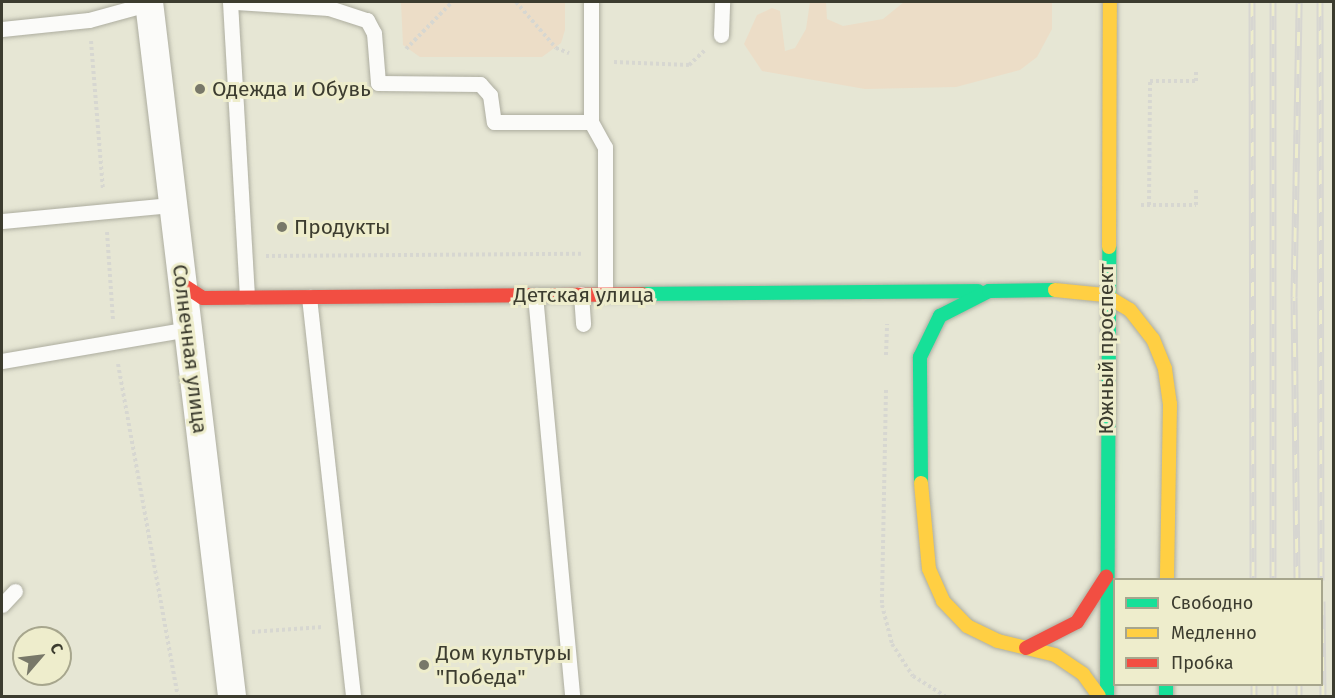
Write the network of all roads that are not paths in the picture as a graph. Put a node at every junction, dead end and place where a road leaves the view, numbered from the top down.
1 (154, 2) edge
2 (230, 2) edge
3 (236, 2) edge
4 (591, 2) edge
5 (722, 2) edge
6 (1110, 2) edge
7 (329, 5) edge
8 (5, 24) edge
9 (717, 39) road end
10 (591, 122) junction
11 (171, 205) junction
12 (2, 221) edge
13 (183, 285) junction
14 (989, 291) junction
15 (581, 294) junction
16 (605, 294) junction
17 (535, 295) junction
18 (1105, 295) junction
19 (247, 297) junction
20 (309, 297) junction
21 (583, 324) dead end
22 (189, 329) junction
23 (2, 361) edge
24 (1106, 576) junction
25 (1167, 578) edge
26 (15, 591) dead end
27 (2, 605) edge
28 (1026, 648) junction
29 (232, 696) edge
30 (353, 696) edge
31 (572, 696) edge
32 (1099, 696) edge
33 (1107, 696) edge

1 - 8 lane
1 - 11 street, Солнечная улица
2 - 19 lane
3 - 7 lane
4 - 10 lane
5 - 9 lane
6 - 18 main road, Южный проспект
7 - 10 lane
10 - 16 lane
11 - 12 lane
11 - 13 street, Солнечная улица
13 - 19 main road, Детская улица
13 - 22 street, Солнечная улица
14 - 16 main road, Детская улица
14 - 18 main road, Детская улица
14 - 28 main road
15 - 16 main road, Детская улица
15 - 17 main road, Детская улица
15 - 21 lane
17 - 20 main road, Детская улица
17 - 31 lane
18 - 24 main road, Южный проспект
18 - 25 main road
19 - 20 main road, Детская улица
20 - 30 lane
22 - 23 lane
22 - 29 street, Солнечная улица
24 - 28 main road
24 - 33 main road, Южный проспект
26 - 27 lane
28 - 32 main road

